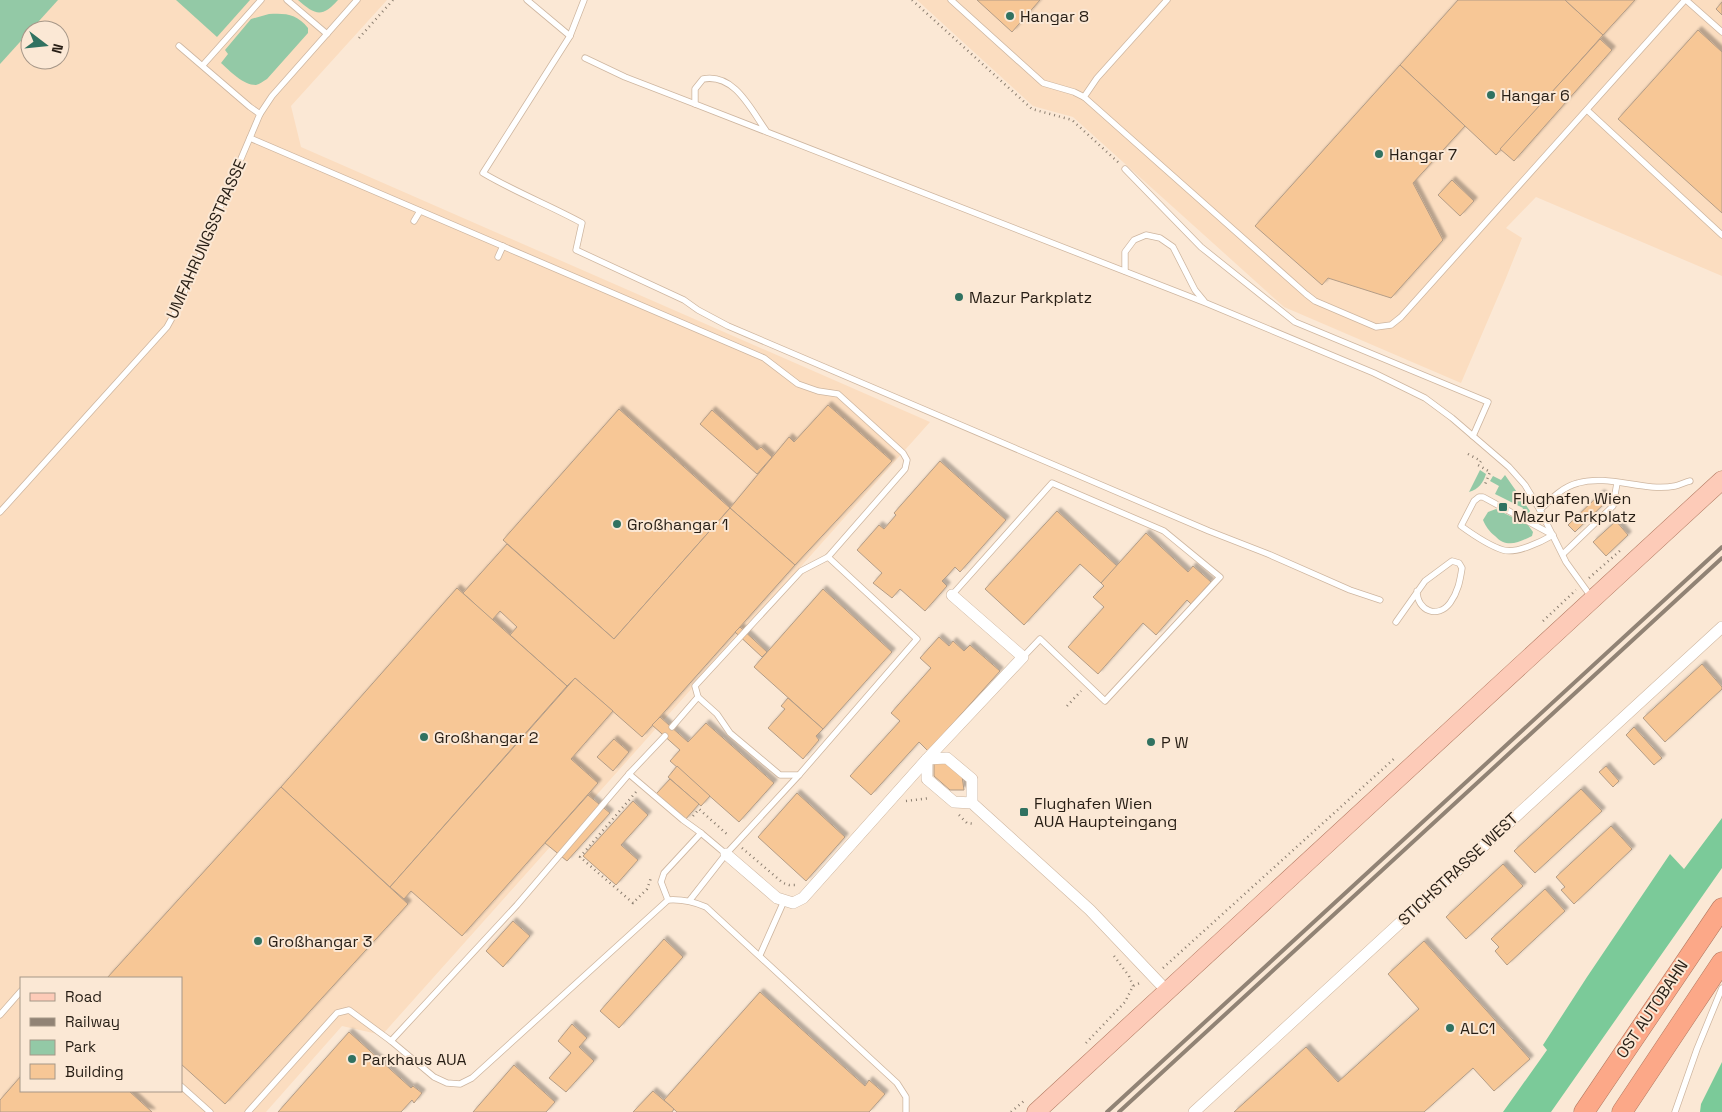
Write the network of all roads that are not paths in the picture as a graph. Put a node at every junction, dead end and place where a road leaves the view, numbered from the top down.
1 (260, 0) edge
2 (286, 0) edge
3 (358, 0) edge
4 (527, 0) edge
5 (584, 0) edge
6 (951, 0) edge
7 (1167, 0) edge
8 (1686, 0) edge
9 (1722, 32) edge
10 (327, 34) junction
11 (570, 36) junction
12 (179, 46) dead end
13 (585, 58) dead end
14 (203, 65) junction
15 (1084, 97) junction
16 (695, 104) junction
17 (1587, 110) junction
18 (260, 114) junction
19 (767, 132) junction
20 (250, 138) junction
21 (1125, 169) road end
22 (420, 210) junction
23 (414, 222) dead end
24 (1722, 235) edge
25 (503, 246) junction
26 (498, 257) dead end
27 (1125, 271) junction
28 (1206, 302) junction
29 (1473, 436) junction
30 (1690, 480) dead end
31 (1722, 480) edge
32 (1617, 483) junction
33 (1540, 510) junction
34 (0, 512) edge
35 (1552, 535) junction
36 (1563, 554) junction
37 (828, 557) junction
38 (1417, 591) junction
39 (1587, 591) junction
40 (952, 595) joint
41 (1380, 600) dead end
42 (1396, 622) dead end
43 (1722, 627) edge
44 (1023, 657) junction
45 (698, 697) junction
46 (672, 728) dead end
47 (665, 736) dead end
48 (926, 759) junction
49 (629, 774) junction
50 (799, 775) junction
51 (972, 803) junction
52 (701, 833) junction
53 (726, 854) junction
54 (668, 900) junction
55 (690, 900) junction
56 (784, 901) junction
57 (1722, 908) edge
58 (760, 955) junction
59 (1722, 962) edge
60 (1722, 988) edge
61 (1166, 990) junction
62 (20, 992) edge
63 (0, 1014) edge
64 (391, 1040) junction
65 (182, 1087) edge
66 (210, 1112) edge
67 (248, 1112) edge
68 (906, 1112) edge
69 (1036, 1112) edge
70 (1194, 1112) edge
71 (1584, 1112) edge
72 (1622, 1112) edge
73 (1675, 1112) edge

1 - 14 lane
2 - 10 lane
3 - 10 lane, UMFAHRUNGSSTRASSE
4 - 11 lane
5 - 11 lane
6 - 15 lane
7 - 15 lane
8 - 9 lane
8 - 17 lane
10 - 18 lane, UMFAHRUNGSSTRASSE
11 - 41 lane
12 - 14 lane
13 - 16 lane
14 - 18 lane
15 - 17 lane
16 - 19 lane
16 - 19 lane
17 - 24 lane
18 - 20 lane, UMFAHRUNGSSTRASSE
19 - 27 lane
20 - 22 lane
20 - 34 lane, UMFAHRUNGSSTRASSE
21 - 29 lane
22 - 23 lane
22 - 25 lane
25 - 26 lane
25 - 37 lane
27 - 28 lane
27 - 28 lane
28 - 29 lane
29 - 33 lane
30 - 32 lane
31 - 39 main road
32 - 33 lane
32 - 36 lane
33 - 35 lane
35 - 35 lane
35 - 36 lane
36 - 39 lane
37 - 45 lane
37 - 50 lane
38 - 38 lane
38 - 42 lane
39 - 61 main road
40 - 44 street
40 - 44 lane
43 - 70 street, STICHSTRASSE WEST
44 - 48 street
45 - 46 lane
45 - 50 lane
47 - 49 lane
48 - 51 street
48 - 51 street
48 - 56 street
49 - 52 lane
49 - 64 lane
50 - 53 lane
51 - 61 street
52 - 53 lane
52 - 54 lane
53 - 55 lane
53 - 56 street
54 - 55 lane
54 - 64 lane
55 - 58 lane
56 - 58 lane
57 - 71 highway, OST AUTOBAHN
58 - 68 lane
59 - 72 highway, OST AUTOBAHN
60 - 73 lane
61 - 69 main road
62 - 63 lane
64 - 67 lane
65 - 66 lane

